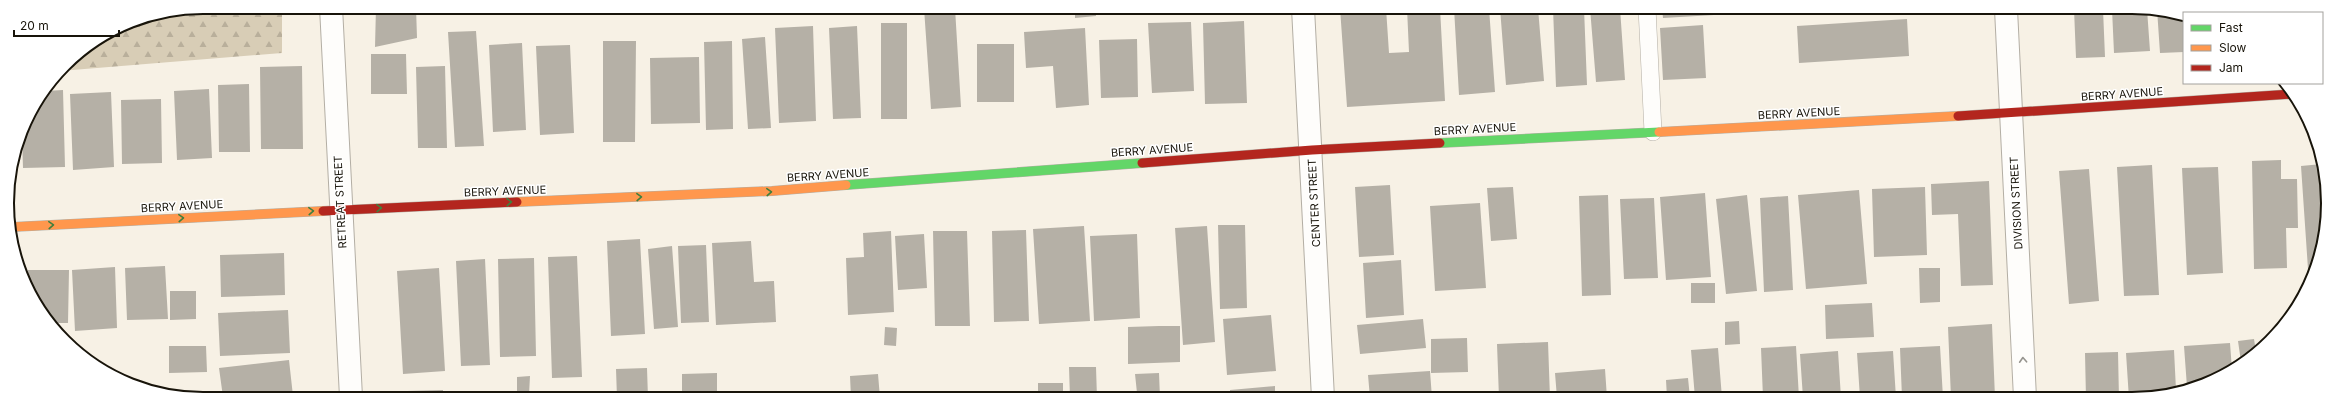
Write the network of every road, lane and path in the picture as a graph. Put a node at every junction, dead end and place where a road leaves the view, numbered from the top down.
1 (331, 14) edge
2 (1303, 14) edge
3 (1647, 14) edge
4 (2006, 14) edge
5 (2286, 94) edge
6 (2012, 113) junction
7 (1653, 132) junction
8 (1312, 150) junction
9 (340, 210) junction
10 (16, 227) edge
11 (351, 392) edge
12 (1323, 392) edge
13 (2025, 392) edge

1 - 9 street, RETREAT STREET
2 - 8 street, CENTER STREET
3 - 7 lane
4 - 6 street, DIVISION STREET
5 - 6 street, BERRY AVENUE
6 - 7 street, BERRY AVENUE
13 -> 6 street, DIVISION STREET
7 - 8 street, BERRY AVENUE
9 -> 8 street, BERRY AVENUE
8 - 12 street, CENTER STREET
10 -> 9 street, BERRY AVENUE
9 - 11 street, RETREAT STREET

